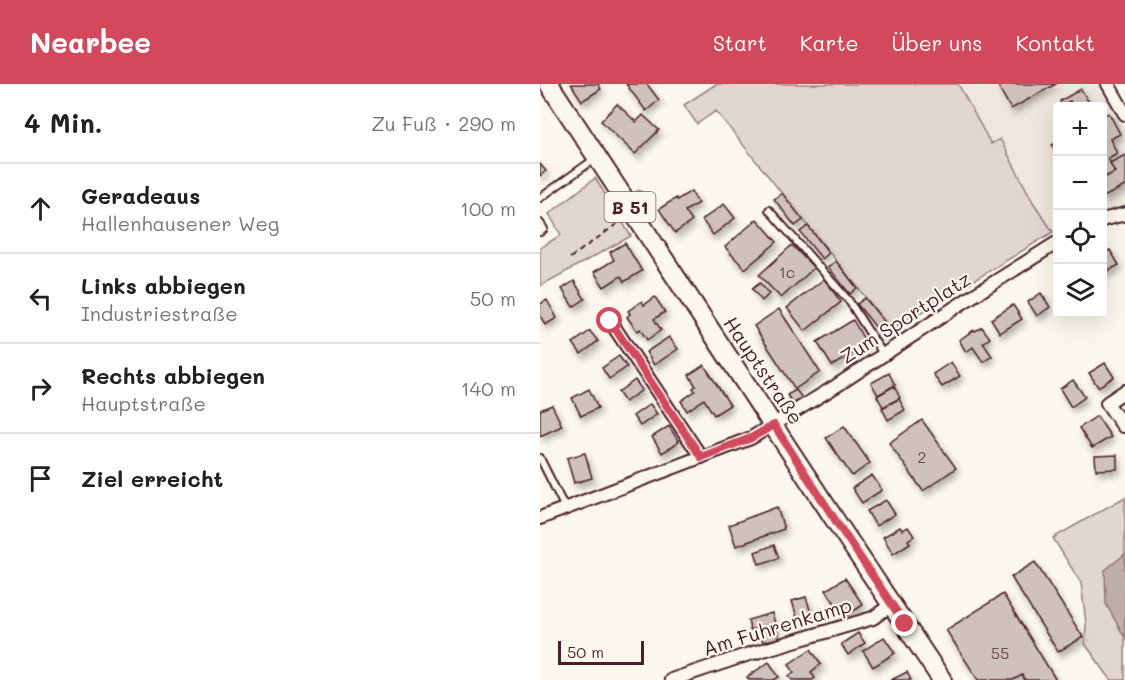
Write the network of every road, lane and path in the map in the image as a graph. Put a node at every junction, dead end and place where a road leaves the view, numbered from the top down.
1 (549, 84) edge
2 (1108, 84) edge
3 (1125, 114) edge
4 (597, 157) junction
5 (540, 198) edge
6 (769, 210) dead end
7 (634, 213) junction
8 (1125, 214) edge
9 (1107, 219) edge
10 (540, 223) edge
11 (540, 232) edge
12 (1053, 245) edge
13 (570, 258) dead end
14 (610, 321) dead end
15 (883, 355) junction
16 (1125, 391) edge
17 (774, 425) junction
18 (1125, 425) edge
19 (701, 457) junction
20 (540, 458) edge
21 (565, 509) junction
22 (540, 518) edge
23 (892, 604) junction
24 (671, 680) edge
25 (942, 680) edge

1 - 4 main road, Hauptstraße / B 51
2 - 3 street
4 - 5 lane
4 - 7 main road, Hauptstraße / B 51
6 - 15 lane
7 - 13 path
7 - 17 main road, Hauptstraße / B 51
8 - 9 street
10 - 11 lane
12 - 15 street, Zum Sportplatz
14 - 19 street
15 - 17 street, Zum Sportplatz
16 - 18 street
17 - 19 street, Zum Sportplatz
17 - 23 main road, Hauptstraße / B 51
19 - 21 street, Zum Sportplatz
20 - 21 lane
21 - 22 street, Zum Sportplatz
23 - 24 street, Am Fuhrenkamp
23 - 25 main road, Hauptstraße / B 51

